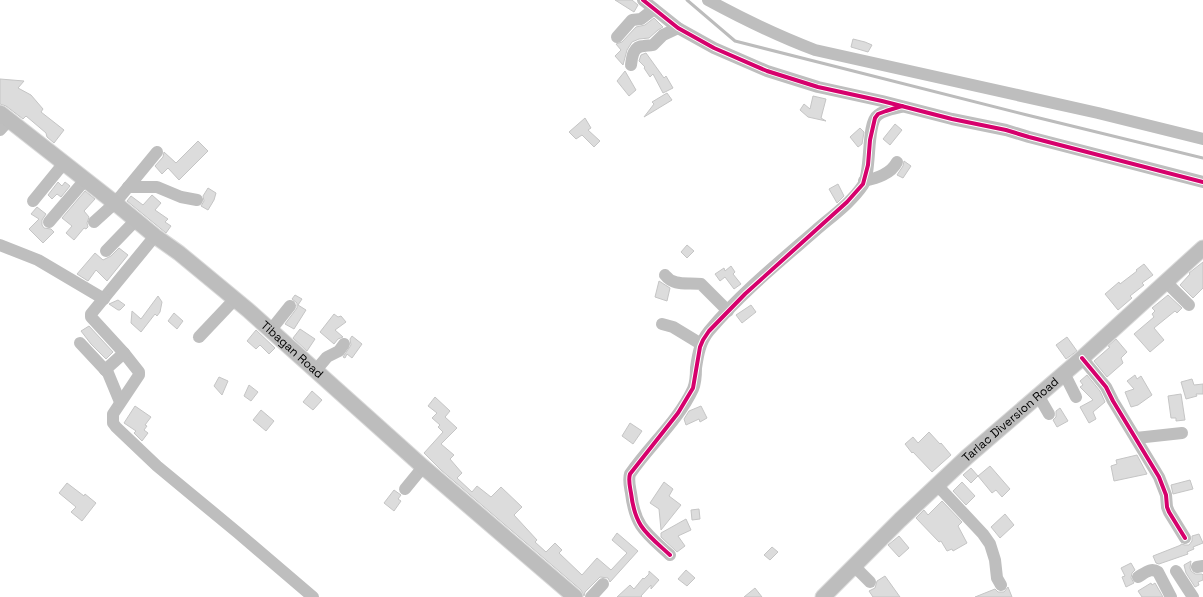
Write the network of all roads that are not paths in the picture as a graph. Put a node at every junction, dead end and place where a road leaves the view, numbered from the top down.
1 (644, 0) edge
2 (708, 0) edge
3 (654, 9) junction
4 (678, 28) junction
5 (617, 37) dead end
6 (631, 65) dead end
7 (902, 106) junction
8 (3, 121) edge
9 (1203, 139) edge
10 (157, 152) dead end
11 (897, 162) dead end
12 (64, 163) junction
13 (85, 180) junction
14 (864, 181) junction
15 (1203, 182) edge
16 (128, 187) junction
17 (197, 200) dead end
18 (33, 201) dead end
19 (115, 203) junction
20 (136, 220) junction
21 (49, 222) dead end
22 (94, 222) dead end
23 (155, 236) junction
24 (0, 245) edge
25 (1203, 248) edge
26 (106, 251) dead end
27 (665, 275) dead end
28 (1166, 282) junction
29 (104, 298) junction
30 (235, 299) junction
31 (1189, 305) dead end
32 (290, 306) dead end
33 (728, 311) junction
34 (662, 324) dead end
35 (270, 331) junction
36 (199, 337) dead end
37 (80, 343) dead end
38 (344, 344) dead end
39 (701, 344) junction
40 (124, 353) junction
41 (1082, 358) junction
42 (105, 370) junction
43 (316, 370) junction
44 (1064, 373) junction
45 (1038, 395) junction
46 (1076, 397) dead end
47 (120, 402) junction
48 (1049, 414) dead end
49 (1182, 433) dead end
50 (1136, 438) junction
51 (423, 467) junction
52 (937, 485) junction
53 (405, 489) dead end
54 (1185, 538) dead end
55 (670, 555) dead end
56 (854, 566) junction
57 (1176, 571) dead end
58 (1138, 577) dead end
59 (870, 582) dead end
60 (603, 584) dead end
61 (1001, 585) dead end
62 (570, 596) edge
63 (313, 597) edge
64 (591, 597) edge
65 (823, 597) edge
66 (1171, 597) edge
67 (1193, 597) edge

1 - 3 street
2 - 9 street
3 - 4 street
3 - 5 street
4 - 6 street
4 - 7 street
7 - 14 street
7 - 15 street
8 - 12 main road, Tibagan Road
10 - 16 street
11 - 14 street
12 - 13 main road, Tibagan Road
12 - 18 street
13 - 19 main road, Tibagan Road
13 - 21 street
14 - 33 street
16 - 17 street
16 - 19 street
19 - 20 main road, Tibagan Road
19 - 22 street
20 - 23 main road, Tibagan Road
20 - 26 street
23 - 29 street
23 - 30 main road, Tibagan Road
24 - 29 street
25 - 28 main road, Tarlac Diversion Road
27 - 33 street
28 - 31 street
28 - 41 main road, Tarlac Diversion Road
29 - 40 street
30 - 35 main road, Tibagan Road
30 - 36 street
32 - 35 street
33 - 39 street
34 - 39 street
35 - 43 main road, Tibagan Road
37 - 42 street
38 - 43 street
39 - 55 street
40 - 42 street
40 - 47 street
41 - 44 main road, Tarlac Diversion Road
41 - 50 street
42 - 47 street
43 - 51 main road, Tibagan Road
44 - 45 main road, Tarlac Diversion Road
44 - 46 street
45 - 48 street
45 - 52 main road, Tarlac Diversion Road
47 - 63 street
49 - 50 street
50 - 54 street
51 - 53 street
51 - 62 main road, Tibagan Road
52 - 56 main road, Tarlac Diversion Road
52 - 61 street
56 - 59 street
56 - 65 main road, Tarlac Diversion Road
57 - 67 street
58 - 66 street
60 - 64 street

